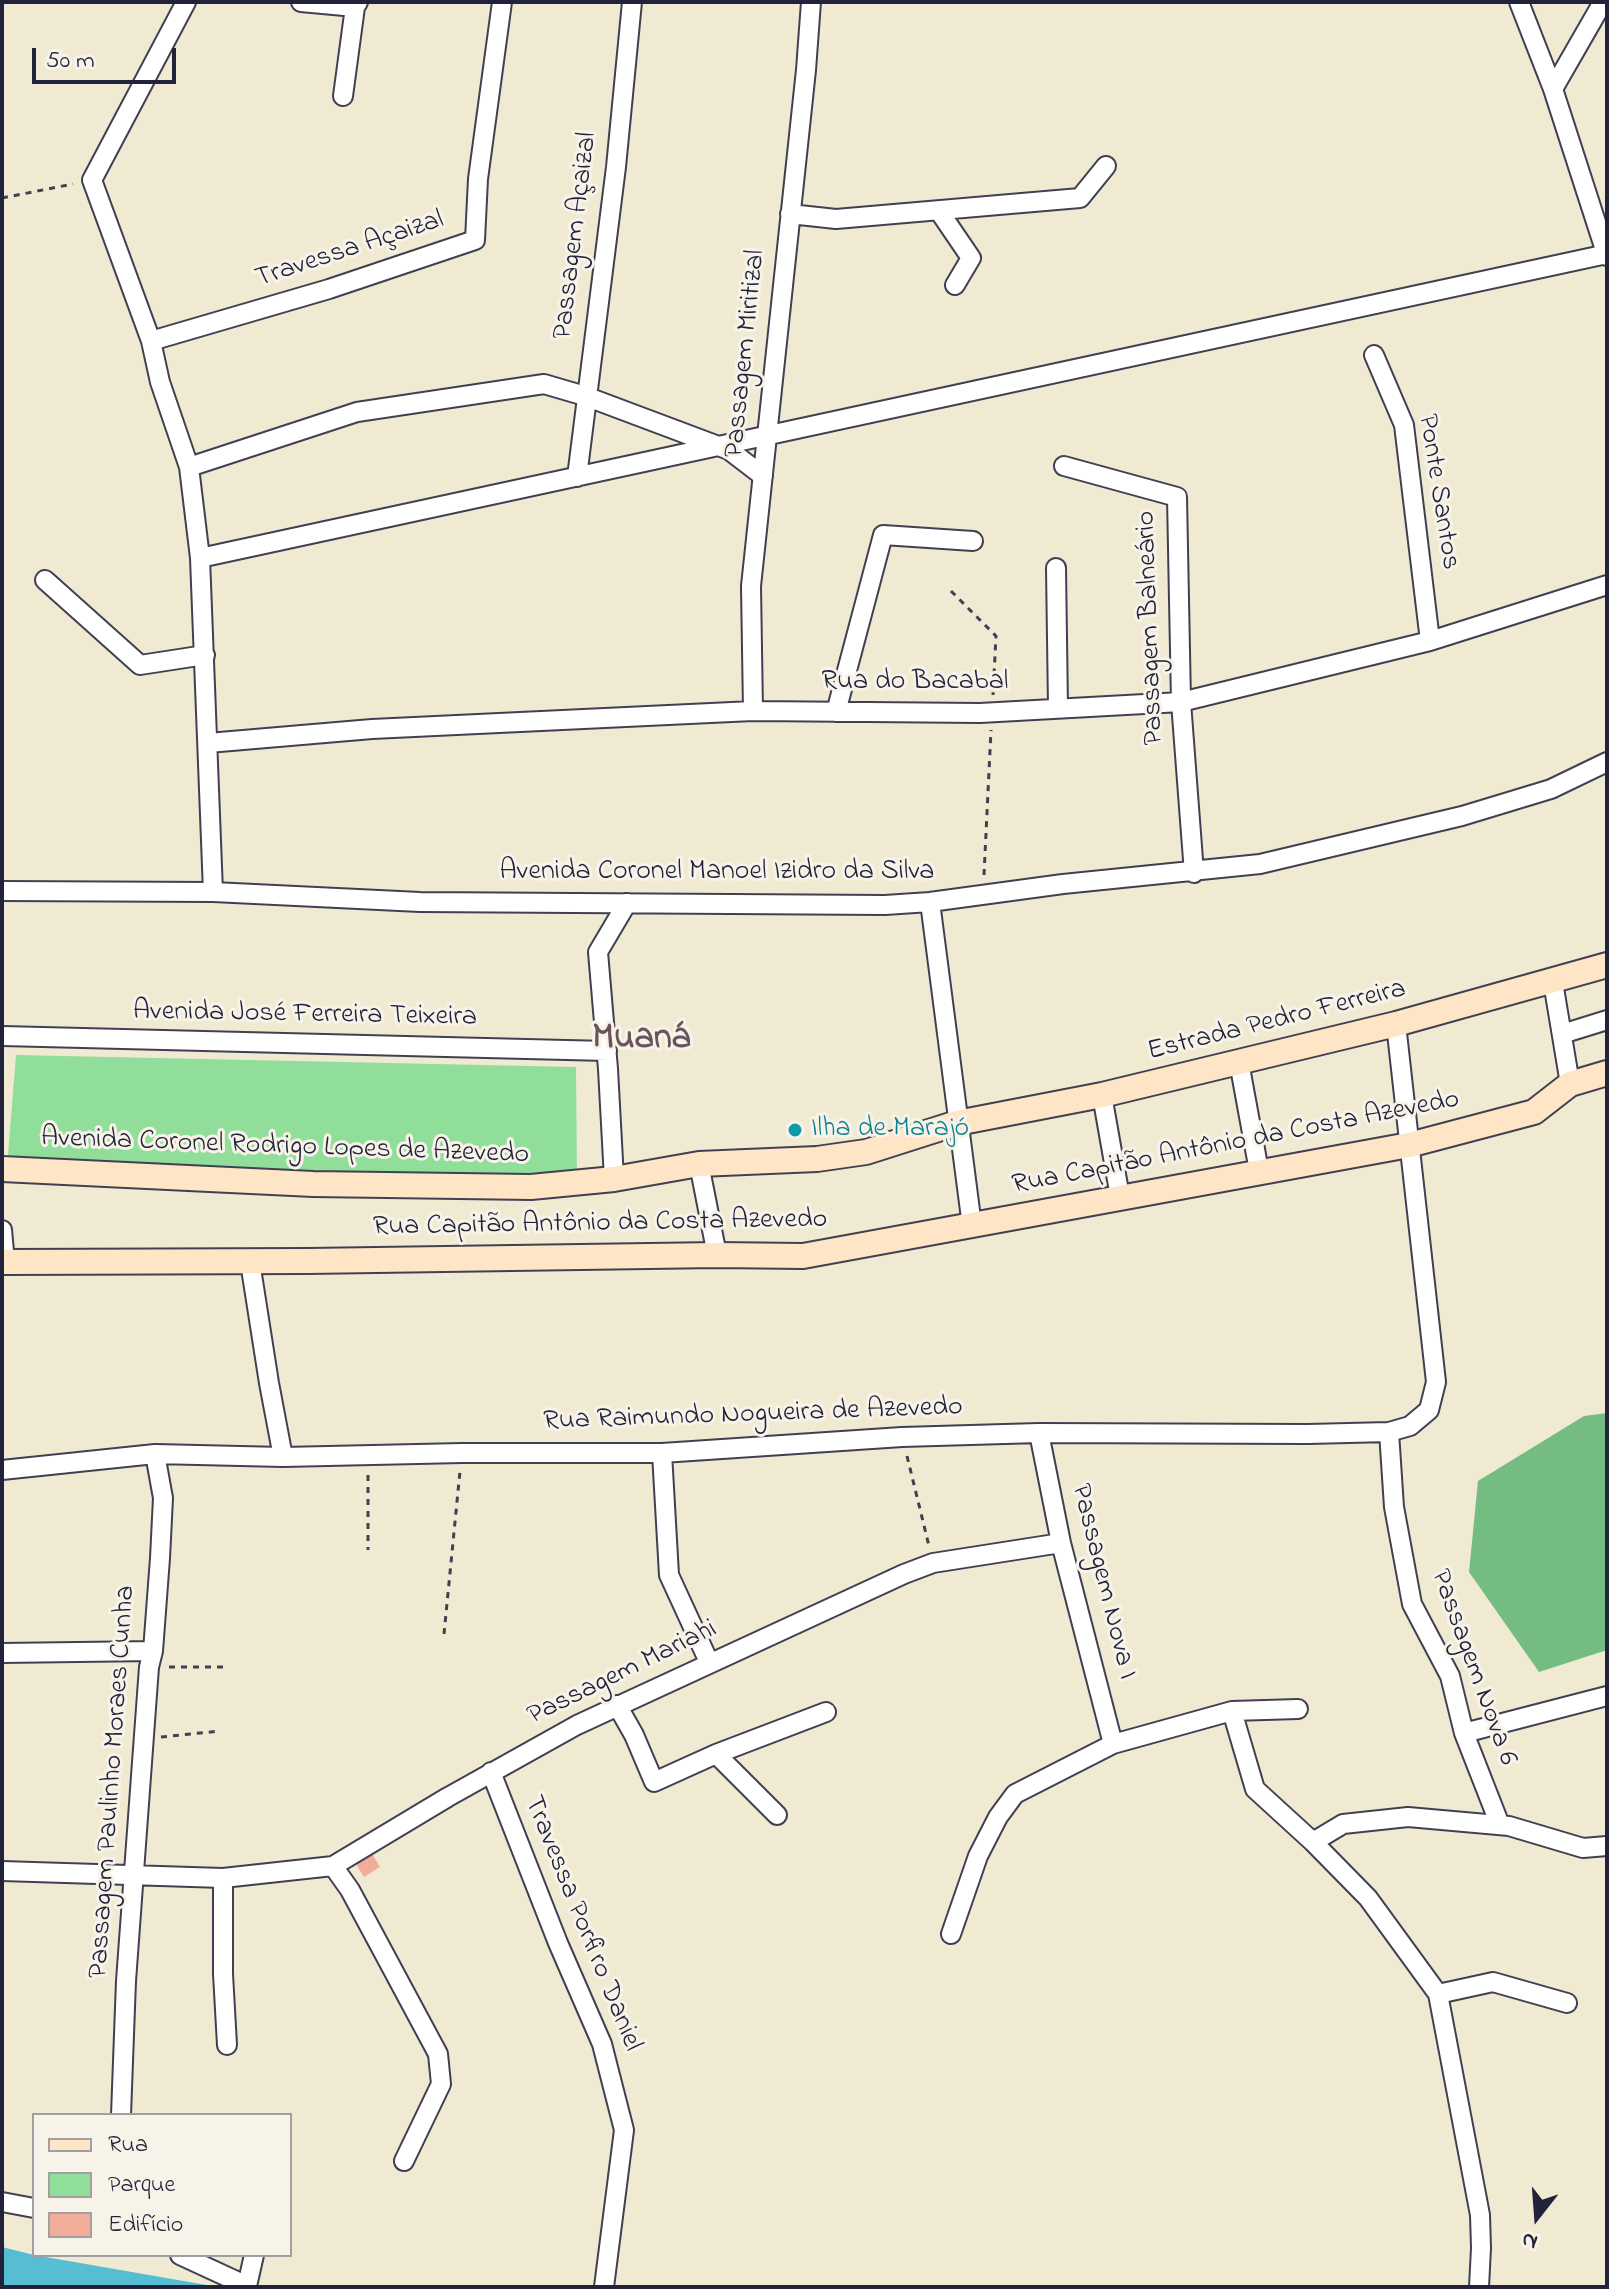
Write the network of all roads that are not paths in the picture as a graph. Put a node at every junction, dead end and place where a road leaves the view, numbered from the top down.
1 (186, 2) edge
2 (301, 2) edge
3 (502, 2) edge
4 (632, 2) edge
5 (811, 2) edge
6 (1519, 2) edge
7 (1603, 2) edge
8 (356, 4) edge
9 (1553, 89) junction
10 (343, 96) dead end
11 (1106, 166) dead end
12 (939, 211) junction
13 (790, 214) junction
14 (1607, 255) edge
15 (955, 285) dead end
16 (151, 341) junction
17 (1374, 355) dead end
18 (585, 396) junction
19 (767, 436) junction
20 (718, 446) junction
21 (1064, 466) dead end
22 (189, 467) junction
23 (763, 476) junction
24 (577, 477) junction
25 (973, 541) dead end
26 (200, 558) junction
27 (1056, 568) dead end
28 (45, 580) dead end
29 (1607, 585) edge
30 (1430, 641) junction
31 (205, 655) junction
32 (1181, 702) junction
33 (1058, 708) junction
34 (753, 711) junction
35 (836, 712) junction
36 (208, 743) junction
37 (1607, 762) edge
38 (1194, 873) junction
39 (2, 891) edge
40 (213, 892) junction
41 (930, 902) junction
42 (627, 903) junction
43 (1607, 965) edge
44 (1553, 982) junction
45 (1607, 1020) edge
46 (1396, 1024) junction
47 (1562, 1034) junction
48 (2, 1036) edge
49 (607, 1051) junction
50 (1239, 1062) junction
51 (1607, 1073) edge
52 (1570, 1084) junction
53 (1102, 1095) junction
54 (957, 1123) junction
55 (1409, 1145) junction
56 (699, 1164) junction
57 (2, 1169) edge
58 (1259, 1171) junction
59 (614, 1179) junction
60 (1120, 1197) junction
61 (972, 1226) junction
62 (2, 1230) edge
63 (717, 1255) junction
64 (3, 1262) edge
65 (250, 1262) junction
66 (1389, 1432) junction
67 (1039, 1433) junction
68 (662, 1453) junction
69 (155, 1454) junction
70 (283, 1457) junction
71 (2, 1470) edge
72 (1061, 1543) junction
73 (2, 1653) edge
74 (151, 1659) junction
75 (709, 1662) junction
76 (1607, 1696) edge
77 (617, 1705) junction
78 (1298, 1709) dead end
79 (1232, 1711) junction
80 (826, 1712) dead end
81 (1464, 1733) junction
82 (1113, 1744) junction
83 (716, 1754) junction
84 (491, 1772) junction
85 (777, 1815) dead end
86 (1500, 1825) junction
87 (1313, 1842) junction
88 (1607, 1846) edge
89 (333, 1866) junction
90 (2, 1871) edge
91 (135, 1874) junction
92 (223, 1878) junction
93 (951, 1934) dead end
94 (1438, 1994) junction
95 (1567, 2003) dead end
96 (227, 2045) dead end
97 (121, 2113) edge
98 (404, 2161) dead end
99 (2, 2202) edge
100 (32, 2208) edge
101 (184, 2257) edge
102 (254, 2257) edge
103 (247, 2286) edge
104 (604, 2287) edge
105 (1479, 2287) edge

1 - 16 street
2 - 8 street
3 - 16 street, Travessa Açaizal
4 - 18 street, Passagem Açaizal
5 - 13 street, Passagem Miritizal
6 - 9 street
7 - 9 street
8 - 10 street
9 - 14 street
11 - 12 street
12 - 13 street
12 - 15 street
13 - 19 street, Passagem Miritizal
14 - 19 street
16 - 22 street
17 - 30 street, Ponte Santos
18 - 20 street
18 - 22 street
18 - 24 street, Passagem Açaizal
19 - 20 street
19 - 23 street, Passagem Miritizal
20 - 23 street
20 - 24 street
21 - 32 street, Passagem Balneário
22 - 26 street
23 - 34 street, Passagem Miritizal
24 - 26 street
25 - 35 street
26 - 31 street
27 - 33 street
28 - 31 street
29 - 30 street, Rua do Bacabal
30 - 32 street, Rua do Bacabal
31 - 36 street
32 - 33 street, Rua do Bacabal
32 - 38 street, Passagem Balneário
33 - 35 street, Rua do Bacabal
34 - 35 street, Rua do Bacabal
34 - 36 street, Rua do Bacabal
36 - 40 street
37 - 38 street, Avenida Coronel Manoel Izidro da Silva
38 - 41 street, Avenida Coronel Manoel Izidro da Silva
39 - 40 street, Avenida Coronel Manoel Izidro da Silva
40 - 42 street, Avenida Coronel Manoel Izidro da Silva
41 - 42 street, Avenida Coronel Manoel Izidro da Silva
41 - 54 street
42 - 49 street
43 - 44 main road, Estrada Pedro Ferreira
44 - 46 main road, Estrada Pedro Ferreira
44 - 47 street
45 - 47 street
46 - 50 main road, Estrada Pedro Ferreira
46 - 55 street
47 - 52 street
48 - 49 street, Avenida José Ferreira Teixeira
49 - 59 street
50 - 53 main road, Estrada Pedro Ferreira
50 - 58 street
51 - 52 main road, Rua Capitão Antônio da Costa Azevedo
52 - 55 main road, Rua Capitão Antônio da Costa Azevedo
53 - 54 main road, Estrada Pedro Ferreira
53 - 60 street
54 - 56 main road, Estrada Pedro Ferreira
54 - 61 street
55 - 58 main road, Rua Capitão Antônio da Costa Azevedo
55 - 66 street, Rua Raimundo Nogueira de Azevedo
56 - 59 main road, Avenida Coronel Rodrigo Lopes de Azevedo
56 - 63 street
57 - 59 main road, Avenida Coronel Rodrigo Lopes de Azevedo
58 - 60 main road, Rua Capitão Antônio da Costa Azevedo
60 - 61 main road, Rua Capitão Antônio da Costa Azevedo
61 - 63 main road, Rua Capitão Antônio da Costa Azevedo
62 - 64 street
63 - 65 main road, Rua Capitão Antônio da Costa Azevedo
64 - 65 main road, Rua Capitão Antônio da Costa Azevedo
65 - 70 street
66 - 67 street, Rua Raimundo Nogueira de Azevedo
66 - 81 street, Passagem Nova 6
67 - 68 street, Rua Raimundo Nogueira de Azevedo
67 - 72 street, Passagem Nova I
68 - 70 street, Rua Raimundo Nogueira de Azevedo
68 - 75 street
69 - 70 street, Rua Raimundo Nogueira de Azevedo
69 - 71 street, Rua Raimundo Nogueira de Azevedo
69 - 74 street, Passagem Paulinho Moraes Cunha
72 - 75 street, Passagem Mariahi
72 - 82 street, Passagem Nova I
73 - 74 street
74 - 91 street, Passagem Paulinho Moraes Cunha
75 - 77 street, Passagem Mariahi
76 - 81 street
77 - 83 street
77 - 84 street, Passagem Mariahi
78 - 79 street
79 - 82 street
79 - 87 street
80 - 83 street
81 - 86 street, Passagem Nova 6
82 - 93 street
83 - 85 street
84 - 89 street, Passagem Mariahi
84 - 104 street, Travessa Porfiro Daniel
86 - 87 street
86 - 88 street
87 - 94 street
89 - 92 street, Passagem Mariahi
89 - 98 street
90 - 91 street, Passagem Mariahi
91 - 92 street, Passagem Mariahi
91 - 97 street, Passagem Paulinho Moraes Cunha
92 - 96 street
94 - 95 street
94 - 105 street
99 - 100 street
101 - 103 street
102 - 103 street

